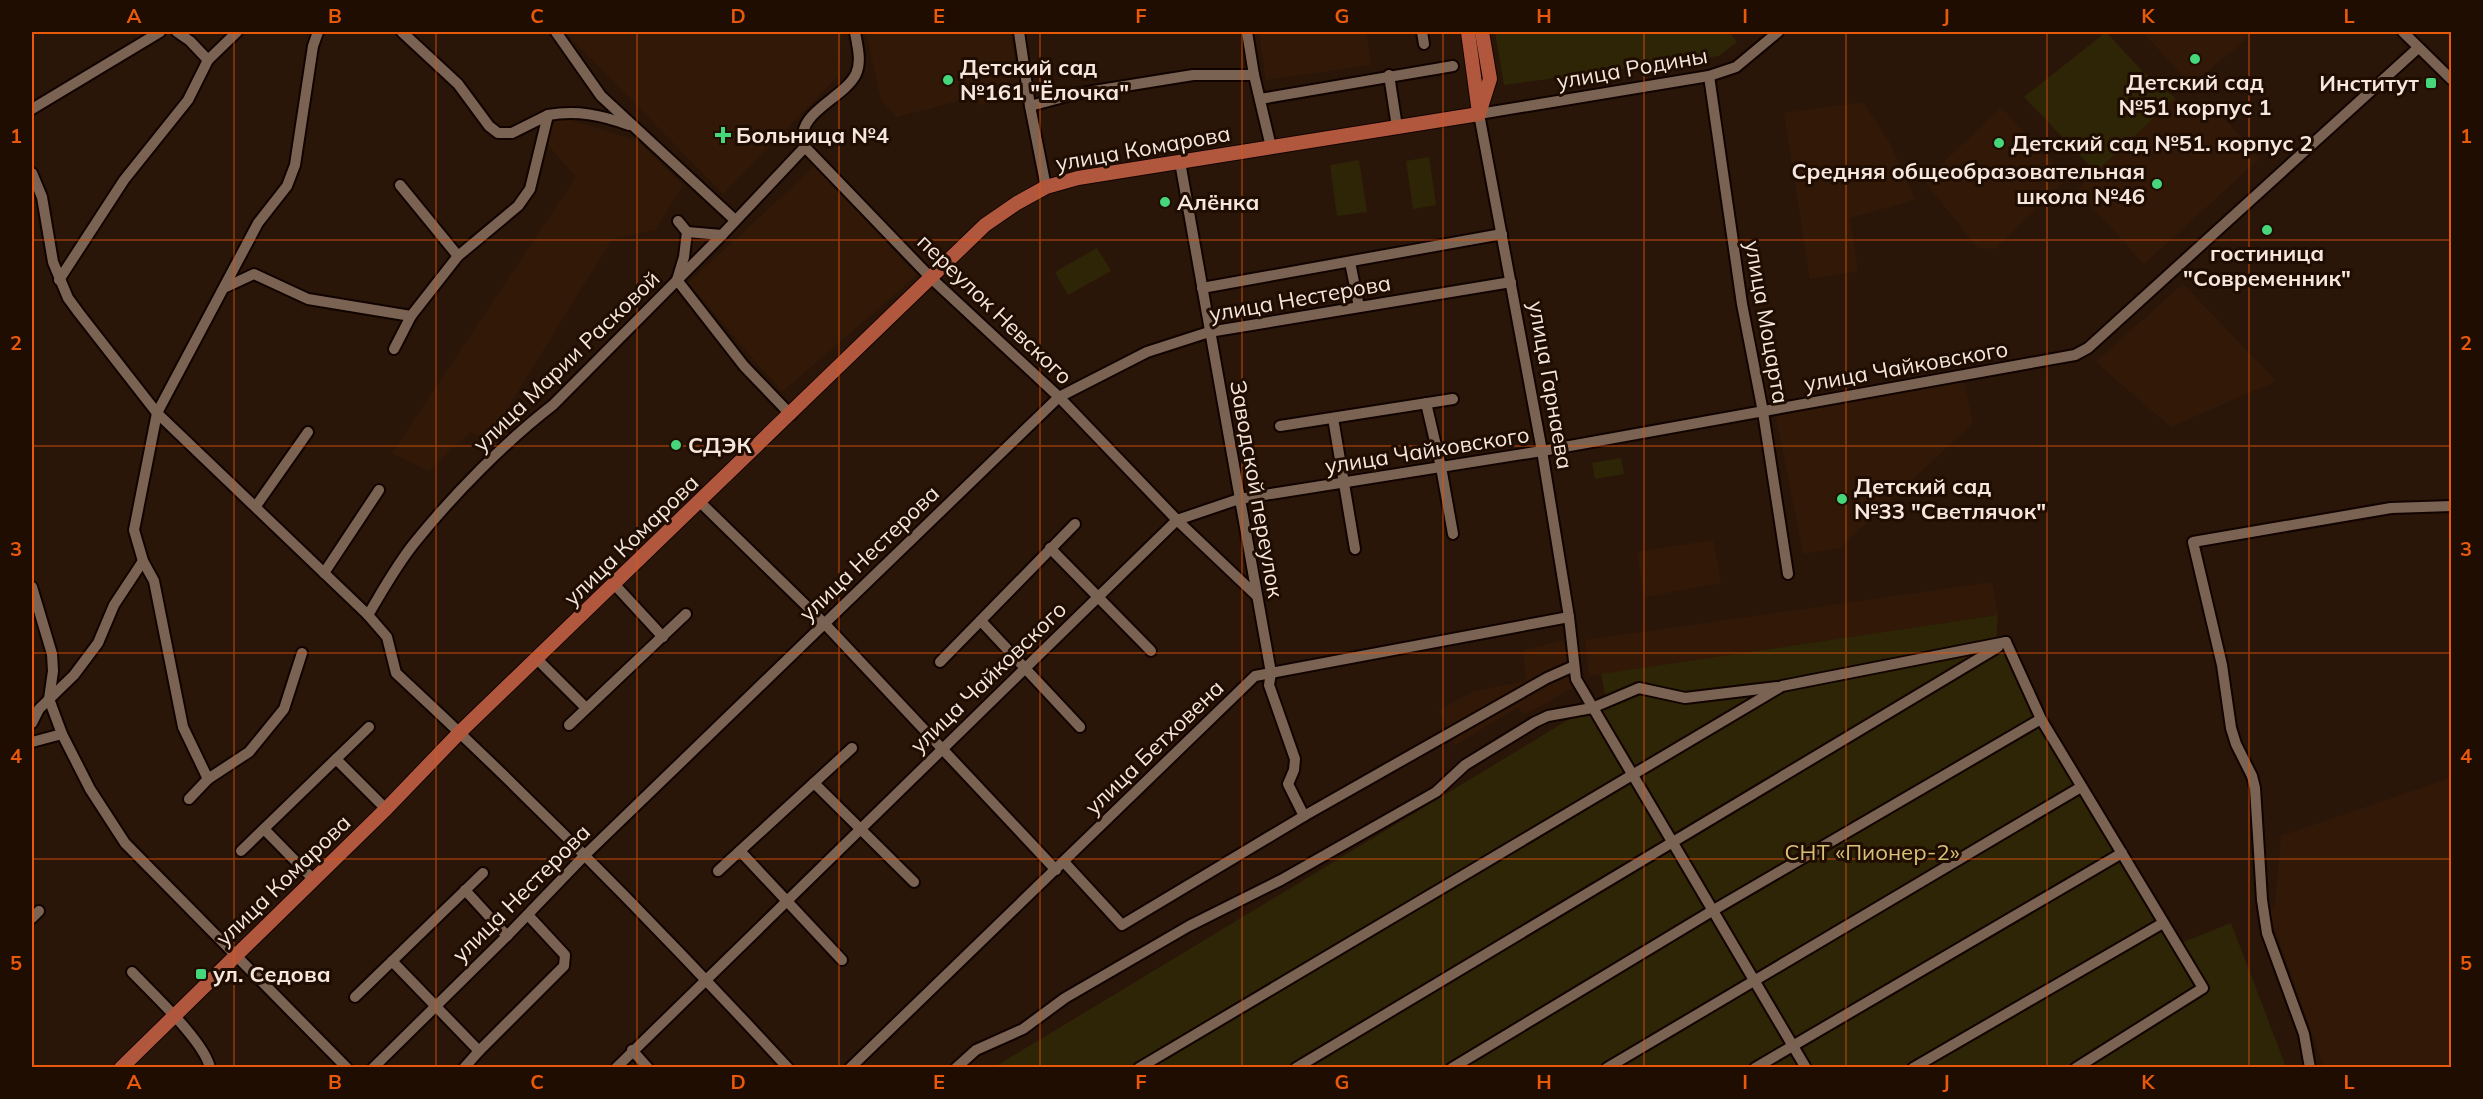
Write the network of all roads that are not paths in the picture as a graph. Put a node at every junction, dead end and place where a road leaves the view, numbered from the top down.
1 (160, 32) edge
2 (177, 32) edge
3 (237, 32) edge
4 (318, 32) edge
5 (402, 32) edge
6 (556, 32) edge
7 (855, 32) edge
8 (1019, 32) edge
9 (1247, 32) edge
10 (1422, 32) edge
11 (1468, 32) edge
12 (1482, 32) edge
13 (1778, 32) edge
14 (2403, 32) edge
15 (1424, 44) dead end
16 (2418, 48) junction
17 (208, 60) junction
18 (1453, 66) dead end
19 (1254, 75) junction
20 (1389, 75) junction
21 (1709, 76) junction
22 (2451, 80) edge
23 (1260, 99) junction
24 (1030, 106) junction
25 (32, 108) edge
26 (1479, 114) junction
27 (548, 115) junction
28 (634, 126) junction
29 (1397, 127) junction
30 (805, 147) junction
31 (1271, 147) junction
32 (1180, 162) junction
33 (32, 173) edge
34 (400, 185) dead end
35 (1046, 187) junction
36 (735, 220) junction
37 (678, 221) dead end
38 (687, 232) junction
39 (1502, 234) junction
40 (722, 235) junction
41 (458, 256) junction
42 (1350, 262) junction
43 (931, 278) junction
44 (59, 280) junction
45 (677, 280) junction
46 (1511, 282) junction
47 (226, 287) junction
48 (1202, 288) junction
49 (1359, 307) junction
50 (411, 316) junction
51 (1209, 332) junction
52 (394, 350) dead end
53 (1059, 397) junction
54 (1453, 399) dead end
55 (1426, 403) junction
56 (1763, 412) junction
57 (157, 413) junction
58 (791, 415) junction
59 (1333, 418) junction
60 (1280, 426) dead end
61 (308, 432) dead end
62 (1542, 451) junction
63 (1441, 467) junction
64 (1344, 482) junction
65 (379, 490) dead end
66 (1239, 499) junction
67 (700, 502) junction
68 (256, 506) junction
69 (2451, 506) edge
70 (1177, 520) junction
71 (1074, 524) dead end
72 (1453, 534) dead end
73 (1050, 548) junction
74 (1355, 549) dead end
75 (143, 561) junction
76 (324, 573) junction
77 (1788, 574) dead end
78 (615, 585) junction
79 (32, 587) edge
80 (1257, 596) junction
81 (1097, 598) junction
82 (686, 614) dead end
83 (368, 615) junction
84 (1569, 616) junction
85 (981, 621) junction
86 (825, 623) junction
87 (663, 637) junction
88 (2006, 642) junction
89 (1151, 651) dead end
90 (302, 653) dead end
91 (538, 660) junction
92 (940, 662) dead end
93 (1574, 666) junction
94 (1024, 669) junction
95 (1271, 673) junction
96 (1782, 686) junction
97 (49, 699) junction
98 (586, 708) junction
99 (1592, 708) junction
100 (2041, 719) junction
101 (32, 723) edge
102 (568, 725) dead end
103 (369, 727) dead end
104 (1080, 728) dead end
105 (460, 732) junction
106 (62, 734) junction
107 (32, 742) edge
108 (852, 748) dead end
109 (943, 749) junction
110 (336, 759) junction
111 (1632, 773) junction
112 (208, 779) junction
113 (814, 783) junction
114 (2081, 787) junction
115 (189, 799) dead end
116 (387, 809) junction
117 (1304, 816) junction
118 (861, 828) junction
119 (264, 829) junction
120 (1672, 842) junction
121 (242, 851) dead end
122 (740, 851) junction
123 (2122, 853) junction
124 (585, 855) junction
125 (1060, 866) junction
126 (718, 872) dead end
127 (483, 873) dead end
128 (314, 879) junction
129 (914, 882) dead end
130 (465, 890) junction
131 (787, 901) junction
132 (1712, 911) junction
133 (528, 915) junction
134 (2163, 923) junction
135 (507, 936) junction
136 (237, 955) junction
137 (842, 960) dead end
138 (392, 961) junction
139 (132, 972) dead end
140 (707, 979) junction
141 (1754, 979) junction
142 (355, 997) dead end
143 (436, 1006) junction
144 (174, 1016) junction
145 (1792, 1045) junction
146 (632, 1050) junction
147 (479, 1051) junction
148 (121, 1068) edge
149 (210, 1068) edge
150 (347, 1068) edge
151 (373, 1068) edge
152 (464, 1068) edge
153 (615, 1068) edge
154 (648, 1068) edge
155 (788, 1068) edge
156 (850, 1068) edge
157 (956, 1068) edge
158 (1139, 1068) edge
159 (1296, 1068) edge
160 (1452, 1068) edge
161 (1607, 1068) edge
162 (1755, 1068) edge
163 (1806, 1068) edge
164 (1913, 1068) edge
165 (2076, 1068) edge
166 (2310, 1068) edge

1 - 25 street
2 - 17 street
3 - 17 street
4 - 47 street
5 - 27 street
6 - 28 street
7 - 30 street
8 - 24 street
9 - 19 street
10 - 15 street
11 - 26 main road, улица Гарнаева
12 - 26 main road, улица Гарнаева
13 - 21 street, улица Родины
14 - 16 street
16 - 22 street
16 - 56 street, улица Чайковского
17 - 44 street
18 - 20 street
19 - 23 street
19 - 24 street
20 - 23 street
20 - 29 street
21 - 26 street, улица Родины
21 - 56 street, улица Моцарта
23 - 31 street
24 - 35 street
26 - 29 main road, улица Комарова
26 - 39 street, улица Гарнаева
27 - 28 street
27 - 41 street
28 - 36 street
29 - 31 main road, улица Комарова
30 - 36 street, улица Марии Расковой
30 - 43 street, переулок Невского
31 - 32 main road, улица Комарова
32 - 35 main road, улица Комарова
32 - 48 street, Заводской переулок
33 - 44 street
34 - 41 street
35 - 43 main road, улица Комарова
36 - 40 street, улица Марии Расковой
37 - 38 street
38 - 40 street
38 - 45 street
39 - 42 street
39 - 46 street, улица Гарнаева
40 - 45 street, улица Марии Расковой
41 - 50 street
42 - 48 street
42 - 49 street
43 - 53 street, переулок Невского
43 - 58 main road, улица Комарова
44 - 57 street
45 - 58 street
45 - 83 street, улица Марии Расковой
46 - 49 street, улица Нестерова
46 - 62 street, улица Гарнаева
47 - 50 street
47 - 57 street
48 - 51 street, Заводской переулок
49 - 51 street, улица Нестерова
50 - 52 street
51 - 53 street, улица Нестерова
51 - 66 street, Заводской переулок
53 - 70 street, переулок Невского
53 - 86 street, улица Нестерова
54 - 55 street
55 - 59 street
55 - 63 street
56 - 62 street, улица Чайковского
56 - 77 street, улица Моцарта
57 - 68 street
57 - 75 street
58 - 67 main road, улица Комарова
59 - 60 street
59 - 64 street
61 - 68 street
62 - 63 street, улица Чайковского
62 - 84 street, улица Гарнаева
63 - 64 street, улица Чайковского
63 - 72 street
64 - 66 street, улица Чайковского
64 - 74 street
65 - 76 street
66 - 70 street, улица Чайковского
66 - 80 street, Заводской переулок
67 - 78 main road, улица Комарова
67 - 86 street
68 - 76 street
69 - 166 street
70 - 80 street, переулок Невского
70 - 81 street, улица Чайковского
71 - 73 street
73 - 81 street
73 - 85 street
75 - 97 street
75 - 112 street
76 - 83 street
78 - 87 street
78 - 91 main road, улица Комарова
79 - 97 street
80 - 95 street, Заводской переулок
81 - 89 street
81 - 94 street, улица Чайковского
82 - 87 street
83 - 105 street
84 - 93 street, улица Гарнаева
84 - 95 street, улица Бетховена
85 - 92 street
85 - 94 street
86 - 109 street
86 - 124 street, улица Нестерова
87 - 98 street
88 - 96 street
88 - 100 street
88 - 120 street
90 - 112 street
91 - 98 street
91 - 105 main road, улица Комарова
93 - 99 street, улица Гарнаева
93 - 117 street
94 - 104 street
94 - 109 street, улица Чайковского
95 - 117 street, Заводской переулок
95 - 125 street, улица Бетховена
96 - 99 street
96 - 111 street
97 - 101 street
97 - 106 street
98 - 102 street
99 - 111 street, улица Гарнаева
99 - 157 street
100 - 114 street
100 - 132 street
103 - 110 street
105 - 116 main road, улица Комарова
105 - 124 street
106 - 107 street
106 - 136 street
108 - 113 street
109 - 118 street, улица Чайковского
109 - 125 street
110 - 116 street
110 - 119 street
111 - 120 street, улица Гарнаева
111 - 158 street
112 - 115 street
113 - 118 street
113 - 122 street
114 - 123 street
114 - 141 street
116 - 128 main road, улица Комарова
117 - 125 street
118 - 129 street
118 - 131 street, улица Чайковского
119 - 121 street
119 - 128 street
120 - 132 street, улица Гарнаева
120 - 159 street
122 - 126 street
122 - 131 street
123 - 134 street
123 - 145 street
124 - 133 street, улица Нестерова
124 - 140 street
125 - 156 street, улица Бетховена
127 - 130 street
128 - 136 main road, улица Комарова
130 - 135 street
130 - 138 street
131 - 137 street
131 - 140 street, улица Чайковского
132 - 141 street, улица Гарнаева
132 - 160 street
133 - 135 street, улица Нестерова
133 - 147 street
134 - 164 street
134 - 165 street
135 - 143 street, улица Нестерова
136 - 144 main road, улица Комарова
136 - 150 street
138 - 142 street
138 - 143 street
139 - 144 street
140 - 146 street, улица Чайковского
140 - 155 street
141 - 145 street, улица Гарнаева
141 - 161 street
143 - 147 street
143 - 151 street, улица Нестерова
144 - 148 main road, улица Комарова
144 - 149 street
145 - 162 street
145 - 163 street, улица Гарнаева
146 - 153 street, улица Чайковского
146 - 154 street
147 - 152 street

